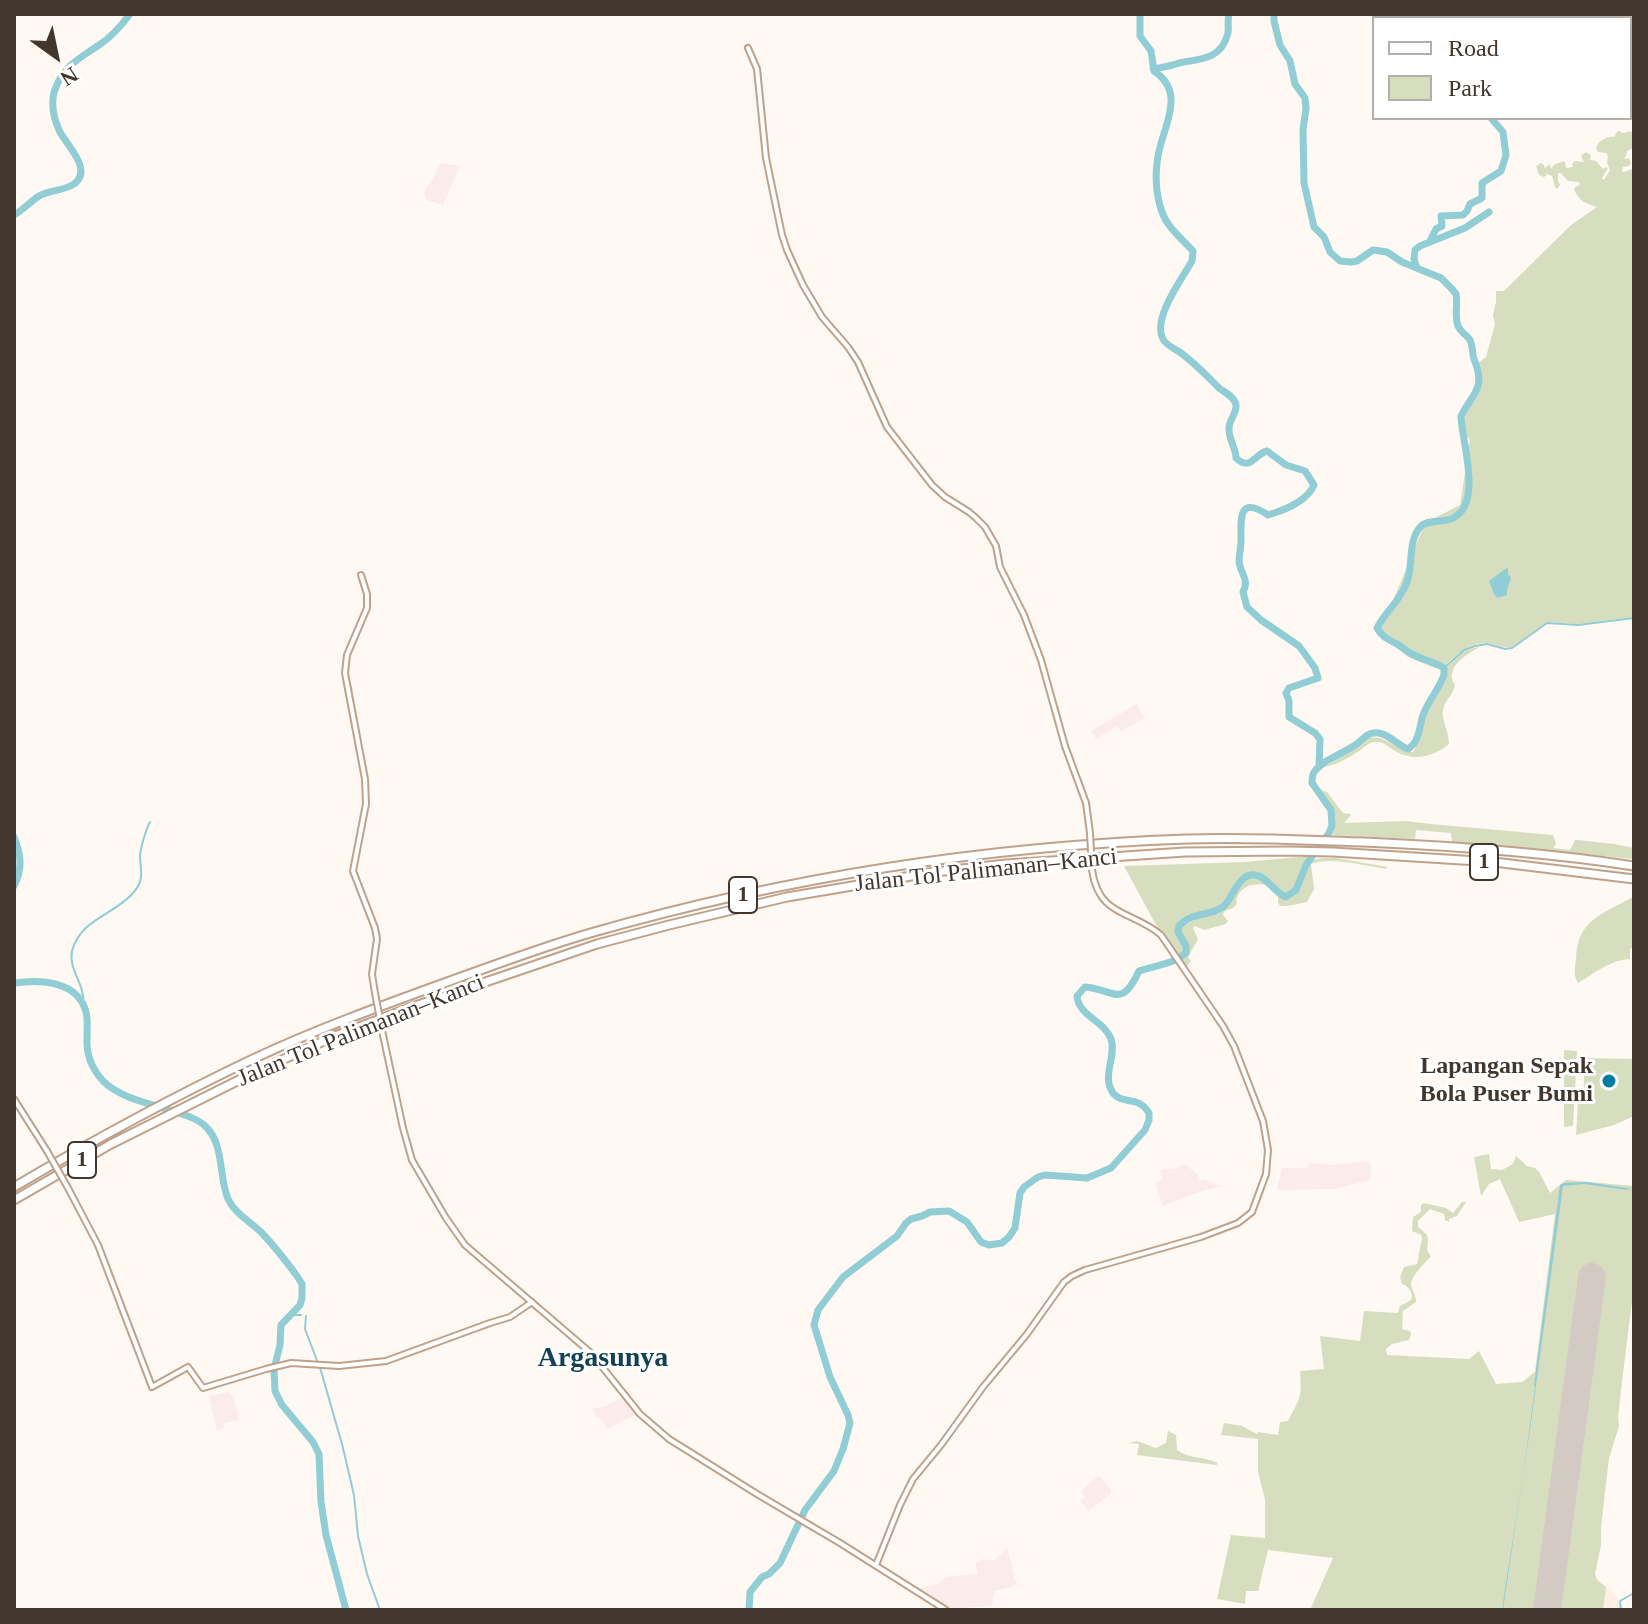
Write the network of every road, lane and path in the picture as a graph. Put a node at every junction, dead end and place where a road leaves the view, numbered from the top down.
1 (748, 48) dead end
2 (361, 575) dead end
3 (1634, 863) edge
4 (1634, 879) edge
5 (14, 1099) edge
6 (14, 1187) edge
7 (14, 1200) edge
8 (532, 1302) junction
9 (876, 1565) junction
10 (946, 1610) edge

1 - 9 street, bridge
2 - 8 street, bridge
3 - 6 highway, Jalan Tol Palimanan–Kanci / 1
4 - 7 highway, Jalan Tol Palimanan–Kanci / 1
5 - 8 street, bridge
8 - 9 street
9 - 10 street

